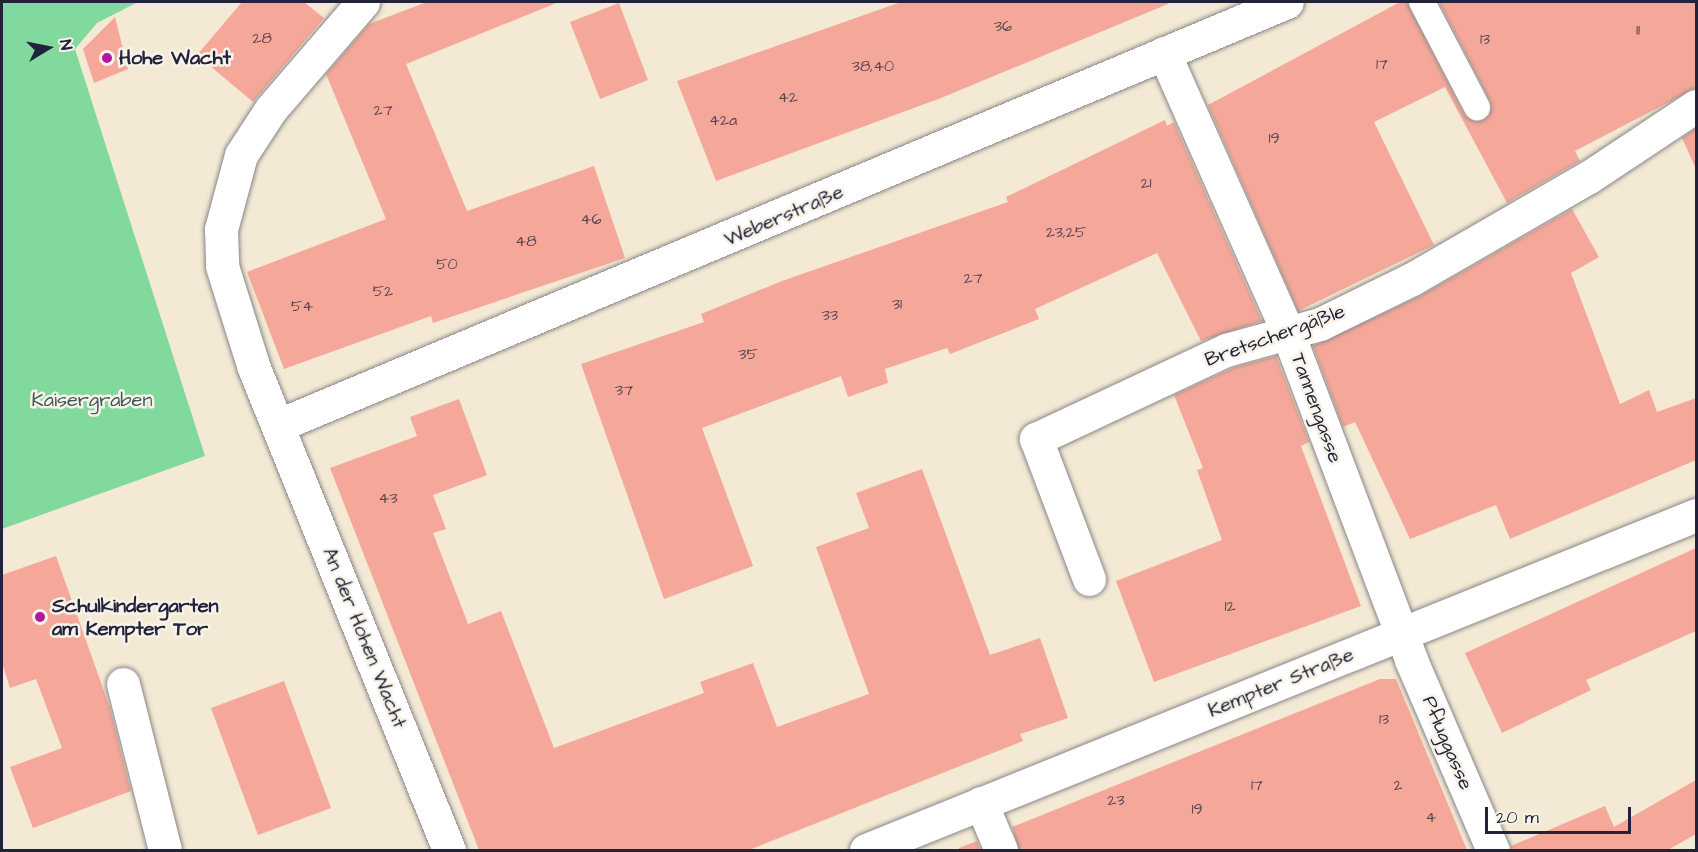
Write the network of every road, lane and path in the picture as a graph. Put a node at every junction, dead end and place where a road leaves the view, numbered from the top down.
1 (363, 2) edge
2 (1287, 2) edge
3 (1422, 2) edge
4 (1164, 53) junction
5 (1696, 106) edge
6 (1477, 107) dead end
7 (1287, 331) junction
8 (279, 425) junction
9 (1696, 515) edge
10 (1089, 579) dead end
11 (1401, 635) junction
12 (123, 684) dead end
13 (981, 803) junction
14 (165, 850) edge
15 (449, 850) edge
16 (866, 850) edge
17 (1001, 850) edge
18 (1493, 850) edge

1 - 8 street, An der Hohen Wacht
2 - 4 street, Weberstraße
3 - 6 lane
4 - 7 street, Tannengasse
4 - 8 street, Weberstraße
5 - 7 street, Bretschergäßle
7 - 10 street, Bretschergäßle
7 - 11 street, Tannengasse
8 - 15 street, An der Hohen Wacht
9 - 11 street, Kempter Straße
11 - 13 street, Kempter Straße
11 - 18 street, Pfluggasse
12 - 14 street
13 - 16 street, Kempter Straße
13 - 17 street

